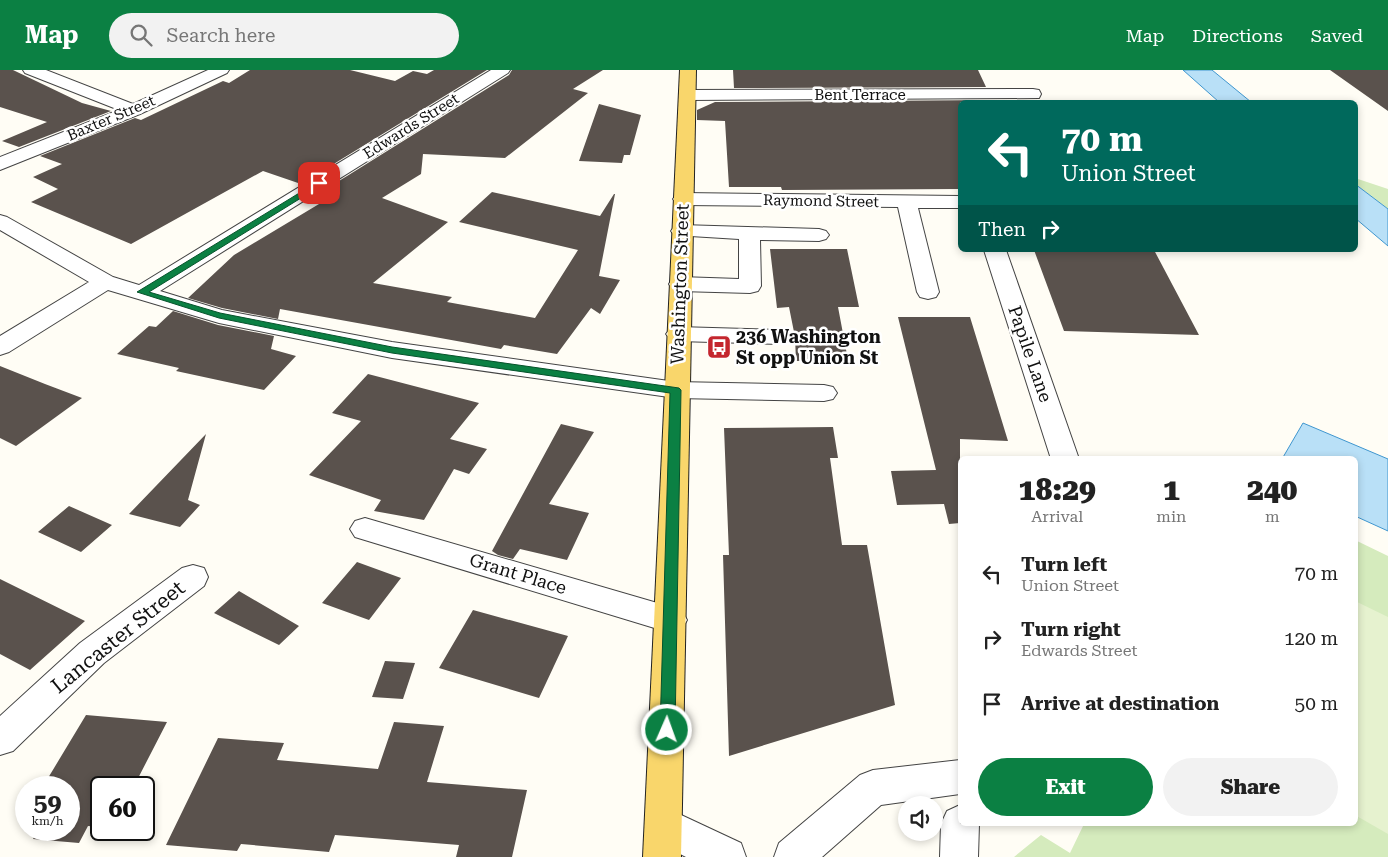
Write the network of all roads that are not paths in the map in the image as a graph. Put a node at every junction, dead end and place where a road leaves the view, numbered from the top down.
1 (31, 70) edge
2 (221, 70) edge
3 (502, 70) edge
4 (688, 83) edge
5 (1033, 94) dead end
6 (134, 110) junction
7 (0, 164) edge
8 (683, 199) junction
9 (907, 202) junction
10 (958, 202) edge
11 (0, 221) edge
12 (681, 231) junction
13 (749, 233) junction
14 (819, 235) dead end
15 (996, 252) edge
16 (104, 282) junction
17 (680, 284) junction
18 (141, 292) junction
19 (928, 292) dead end
20 (678, 334) junction
21 (781, 336) dead end
22 (0, 347) edge
23 (676, 390) junction
24 (824, 393) dead end
25 (1064, 456) edge
26 (365, 529) dead end
27 (193, 577) dead end
28 (671, 620) junction
29 (0, 739) edge
30 (958, 777) edge
31 (960, 826) edge
32 (663, 842) edge
33 (727, 857) edge
34 (792, 857) edge
35 (960, 857) edge

1 - 6 street
2 - 6 street, Baxter Street
3 - 18 street, Edwards Street
4 - 5 street, Bent Terrace
4 - 8 main road, Washington Street
6 - 7 street, Baxter Street
8 - 9 street, Raymond Street
8 - 12 main road, Washington Street
9 - 10 street, Raymond Street
9 - 19 street
11 - 16 street
12 - 13 street
12 - 17 main road, Washington Street
13 - 14 street
13 - 17 street
15 - 25 street, Papile Lane
16 - 18 street
16 - 22 street
17 - 20 main road, Washington Street
18 - 23 street
20 - 21 street
20 - 23 main road, Washington Street
23 - 24 street
23 - 28 main road, Washington Street
26 - 28 street, Grant Place
27 - 29 street, Lancaster Street
28 - 32 main road, Washington Street
30 - 34 street
31 - 35 street
32 - 33 street

